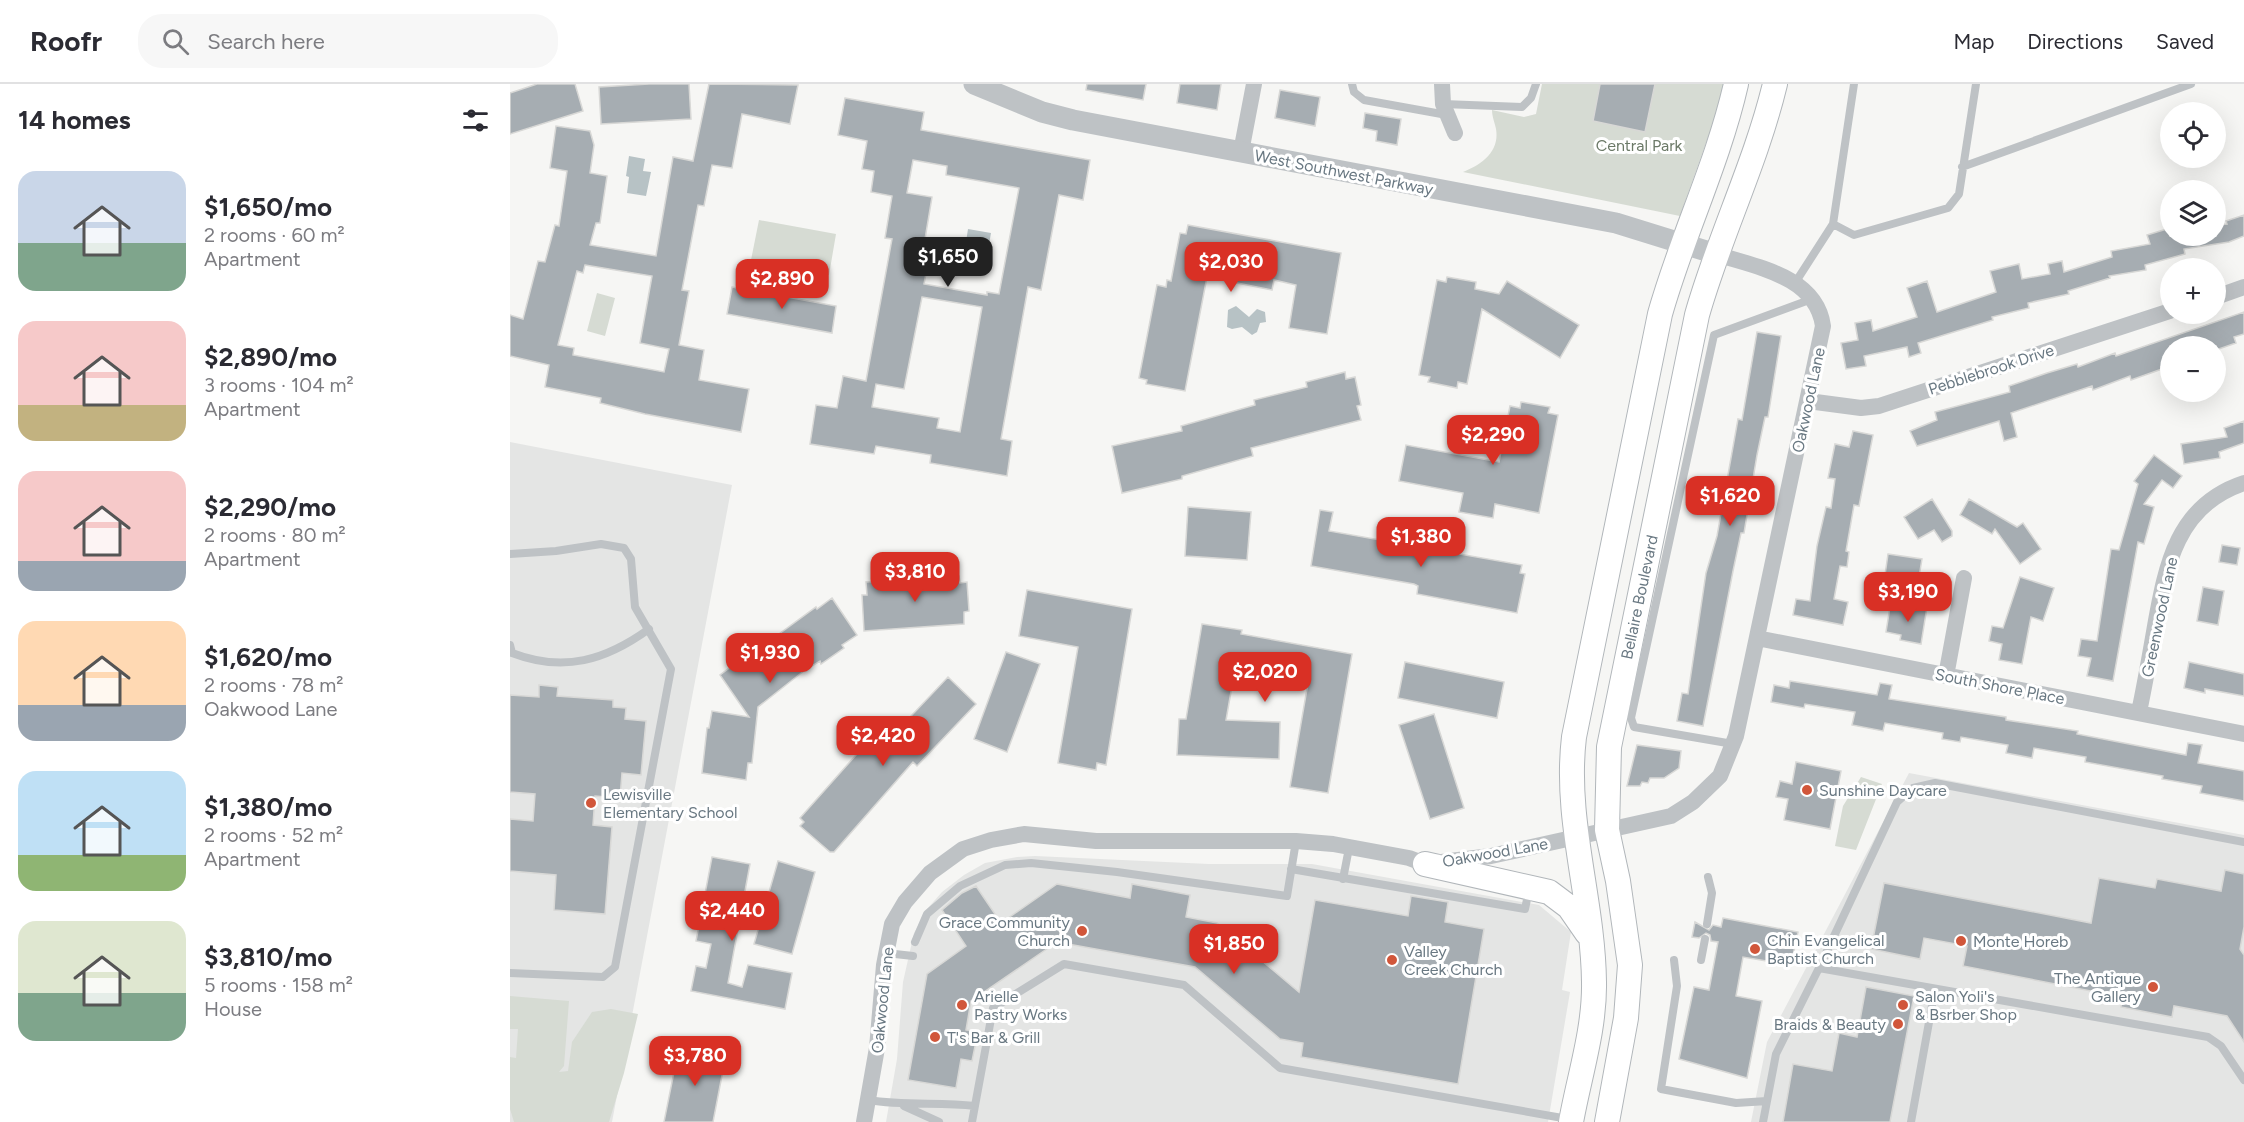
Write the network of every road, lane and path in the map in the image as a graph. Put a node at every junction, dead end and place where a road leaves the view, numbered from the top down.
1 (974, 84) edge
2 (1254, 84) edge
3 (1352, 84) edge
4 (1442, 84) edge
5 (1536, 84) edge
6 (1736, 84) edge
7 (1775, 84) edge
8 (1854, 84) edge
9 (1976, 84) edge
10 (2191, 84) edge
11 (1445, 110) junction
12 (1455, 133) dead end
13 (1241, 152) junction
14 (1962, 167) junction
15 (1833, 224) junction
16 (1682, 243) junction
17 (1716, 254) junction
18 (1795, 283) junction
19 (2244, 287) edge
20 (2226, 293) edge
21 (1812, 299) junction
22 (2160, 314) edge
23 (1808, 401) junction
24 (2244, 483) edge
25 (510, 554) edge
26 (1964, 578) dead end
27 (649, 629) junction
28 (1757, 638) junction
29 (510, 645) edge
30 (1946, 676) junction
31 (2139, 712) junction
32 (2244, 734) edge
33 (1733, 744) junction
34 (1607, 830) junction
35 (1575, 836) junction
36 (1296, 841) junction
37 (2244, 842) edge
38 (1349, 848) junction
39 (1425, 864) junction
40 (1291, 869) junction
41 (1708, 877) dead end
42 (1343, 879) junction
43 (1529, 885) junction
44 (1707, 924) dead end
45 (1589, 936) junction
46 (1704, 939) dead end
47 (915, 942) dead end
48 (886, 953) junction
49 (914, 956) dead end
50 (1674, 960) dead end
51 (1701, 960) dead end
52 (1819, 968) junction
53 (510, 974) edge
54 (1935, 989) junction
55 (2244, 1080) edge
56 (868, 1100) junction
57 (1767, 1101) junction
58 (904, 1106) junction
59 (975, 1106) junction
60 (1575, 1121) edge
61 (864, 1122) edge
62 (939, 1122) edge
63 (972, 1122) edge
64 (1607, 1122) edge
65 (1763, 1122) edge
66 (1911, 1122) edge

1 - 13 street, West Southwest Parkway
2 - 13 street
3 - 11 lane
4 - 11 street
5 - 11 lane
6 - 16 main road
7 - 17 main road, Bellaire Boulevard
8 - 15 lane
9 - 14 lane
10 - 14 lane
11 - 12 street
13 - 16 street, West Southwest Parkway
14 - 15 lane
15 - 18 lane
16 - 17 street, West Southwest Parkway
16 - 35 main road
17 - 18 street, Oakwood Lane
17 - 34 main road, Bellaire Boulevard
18 - 21 street, Oakwood Lane
19 - 20 street
21 - 23 street, Oakwood Lane
21 - 33 lane
22 - 23 street, Pebblebrook Drive
23 - 28 street, Oakwood Lane
24 - 31 street, Greenwood Lane
25 - 27 lane
26 - 30 street
27 - 29 lane
27 - 53 lane
28 - 30 street, South Shore Place
28 - 33 street, Oakwood Lane
30 - 31 street, South Shore Place
31 - 32 street, South Shore Place
33 - 34 street, Oakwood Lane
34 - 35 street, Oakwood Lane
34 - 64 main road, Bellaire Boulevard
35 - 39 street, Oakwood Lane
35 - 45 main road
36 - 38 street, Oakwood Lane
36 - 40 lane
36 - 48 street, Oakwood Lane
37 - 52 lane
38 - 39 street, Oakwood Lane
38 - 42 lane
39 - 43 main road
40 - 42 lane
40 - 47 lane
41 - 44 lane
42 - 43 lane
43 - 45 main road
45 - 60 main road
46 - 51 lane
48 - 49 lane
48 - 56 street, Oakwood Lane
50 - 57 lane
52 - 54 lane
52 - 57 lane
54 - 55 lane
54 - 66 lane
56 - 58 lane
56 - 61 street, Oakwood Lane
57 - 65 lane
58 - 59 lane
58 - 62 lane
59 - 60 lane
59 - 63 lane

